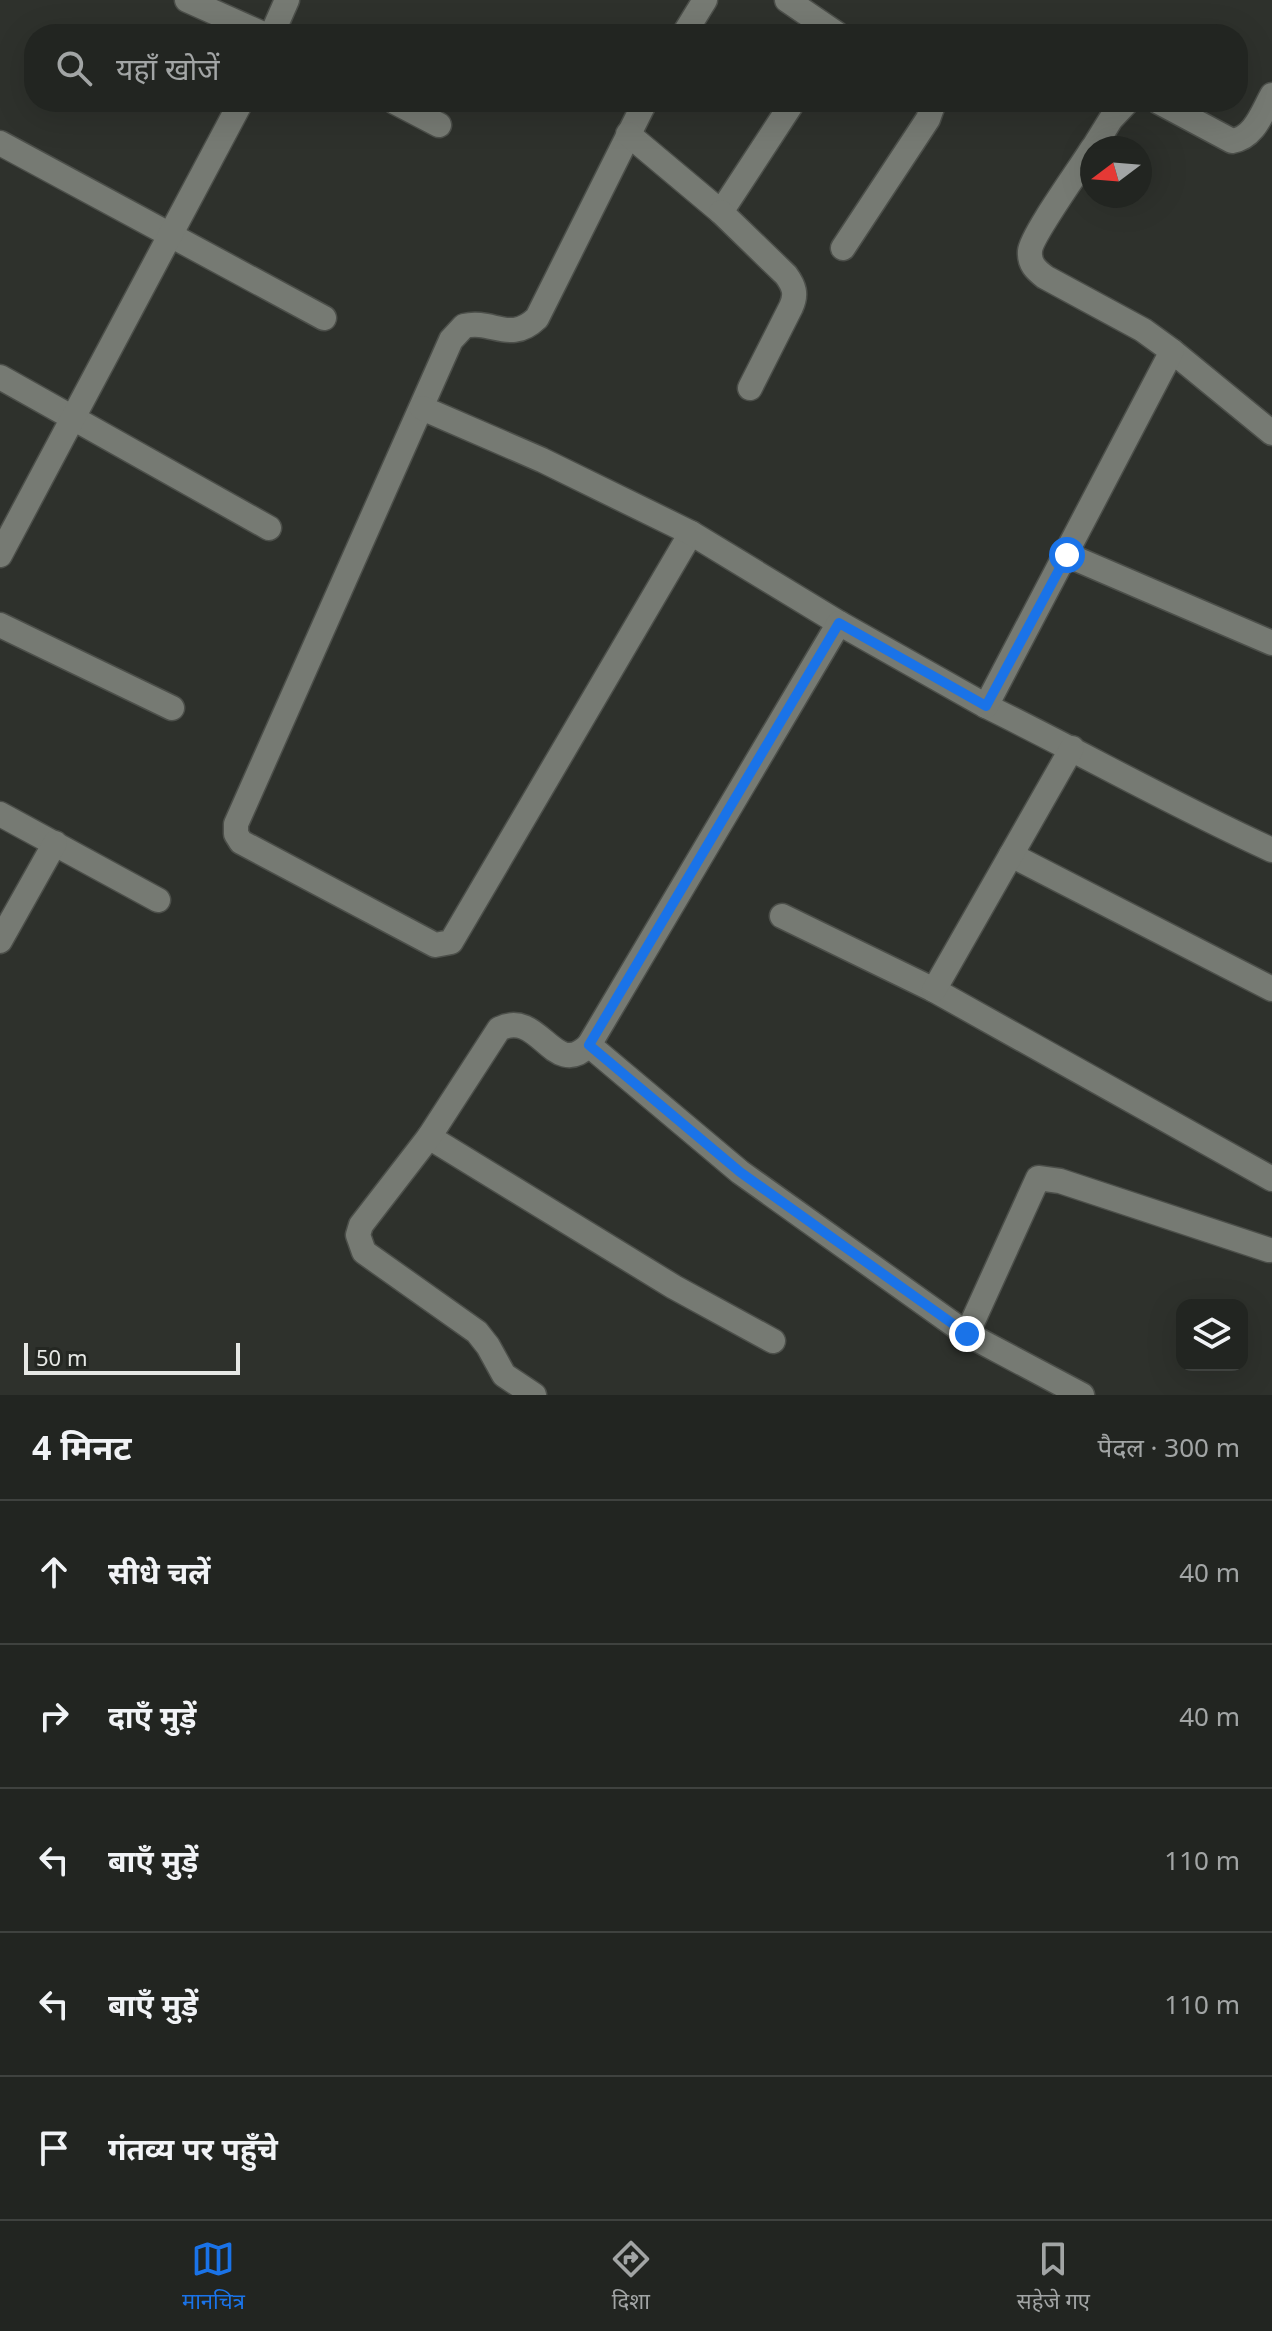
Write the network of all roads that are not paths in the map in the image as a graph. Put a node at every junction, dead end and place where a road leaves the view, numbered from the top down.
1 (187, 0) edge
2 (287, 0) edge
3 (705, 0) edge
4 (787, 0) edge
5 (241, 24) edge
6 (276, 24) edge
7 (690, 24) edge
8 (822, 24) edge
9 (1272, 95) edge
10 (236, 112) edge
11 (414, 112) edge
12 (640, 112) edge
13 (786, 112) edge
14 (930, 112) edge
15 (1118, 112) edge
16 (1178, 112) edge
17 (439, 125) dead end
18 (628, 134) junction
19 (1100, 136) edge
20 (0, 143) edge
21 (1080, 168) edge
22 (721, 212) junction
23 (169, 237) junction
24 (843, 248) dead end
25 (324, 318) dead end
26 (1172, 351) junction
27 (0, 377) edge
28 (750, 388) dead end
29 (422, 408) junction
30 (74, 419) junction
31 (1272, 433) edge
32 (269, 528) dead end
33 (691, 533) junction
34 (0, 555) edge
35 (1067, 555) junction
36 (839, 623) junction
37 (0, 625) edge
38 (1272, 643) edge
39 (986, 706) junction
40 (172, 708) dead end
41 (1072, 748) junction
42 (0, 814) edge
43 (55, 843) junction
44 (1272, 850) edge
45 (1011, 855) junction
46 (158, 900) dead end
47 (782, 916) dead end
48 (0, 941) edge
49 (1272, 989) edge
50 (934, 990) junction
51 (589, 1045) junction
52 (429, 1137) junction
53 (1272, 1179) edge
54 (1271, 1247) edge
55 (967, 1334) junction
56 (773, 1341) dead end
57 (534, 1395) edge
58 (1082, 1395) edge

1 - 5 street
2 - 6 street
3 - 7 street
4 - 8 street
9 - 16 street
10 - 23 street
11 - 17 street
12 - 18 street
13 - 22 street
14 - 24 street
15 - 19 street
18 - 22 street
18 - 29 street
20 - 23 street
21 - 26 street
22 - 28 street
23 - 25 street
23 - 30 street
26 - 31 street
26 - 35 street
27 - 30 street
29 - 33 street
29 - 33 street
30 - 32 street
30 - 34 street
33 - 36 street
35 - 38 street
35 - 39 street
36 - 39 street
36 - 51 street
37 - 40 street
39 - 41 street
41 - 44 street
41 - 45 street
42 - 43 street
43 - 46 street
43 - 48 street
45 - 49 street
45 - 50 street
47 - 50 street
50 - 53 street
51 - 52 street
51 - 55 street
52 - 56 street
52 - 57 street
54 - 55 street
55 - 58 street

